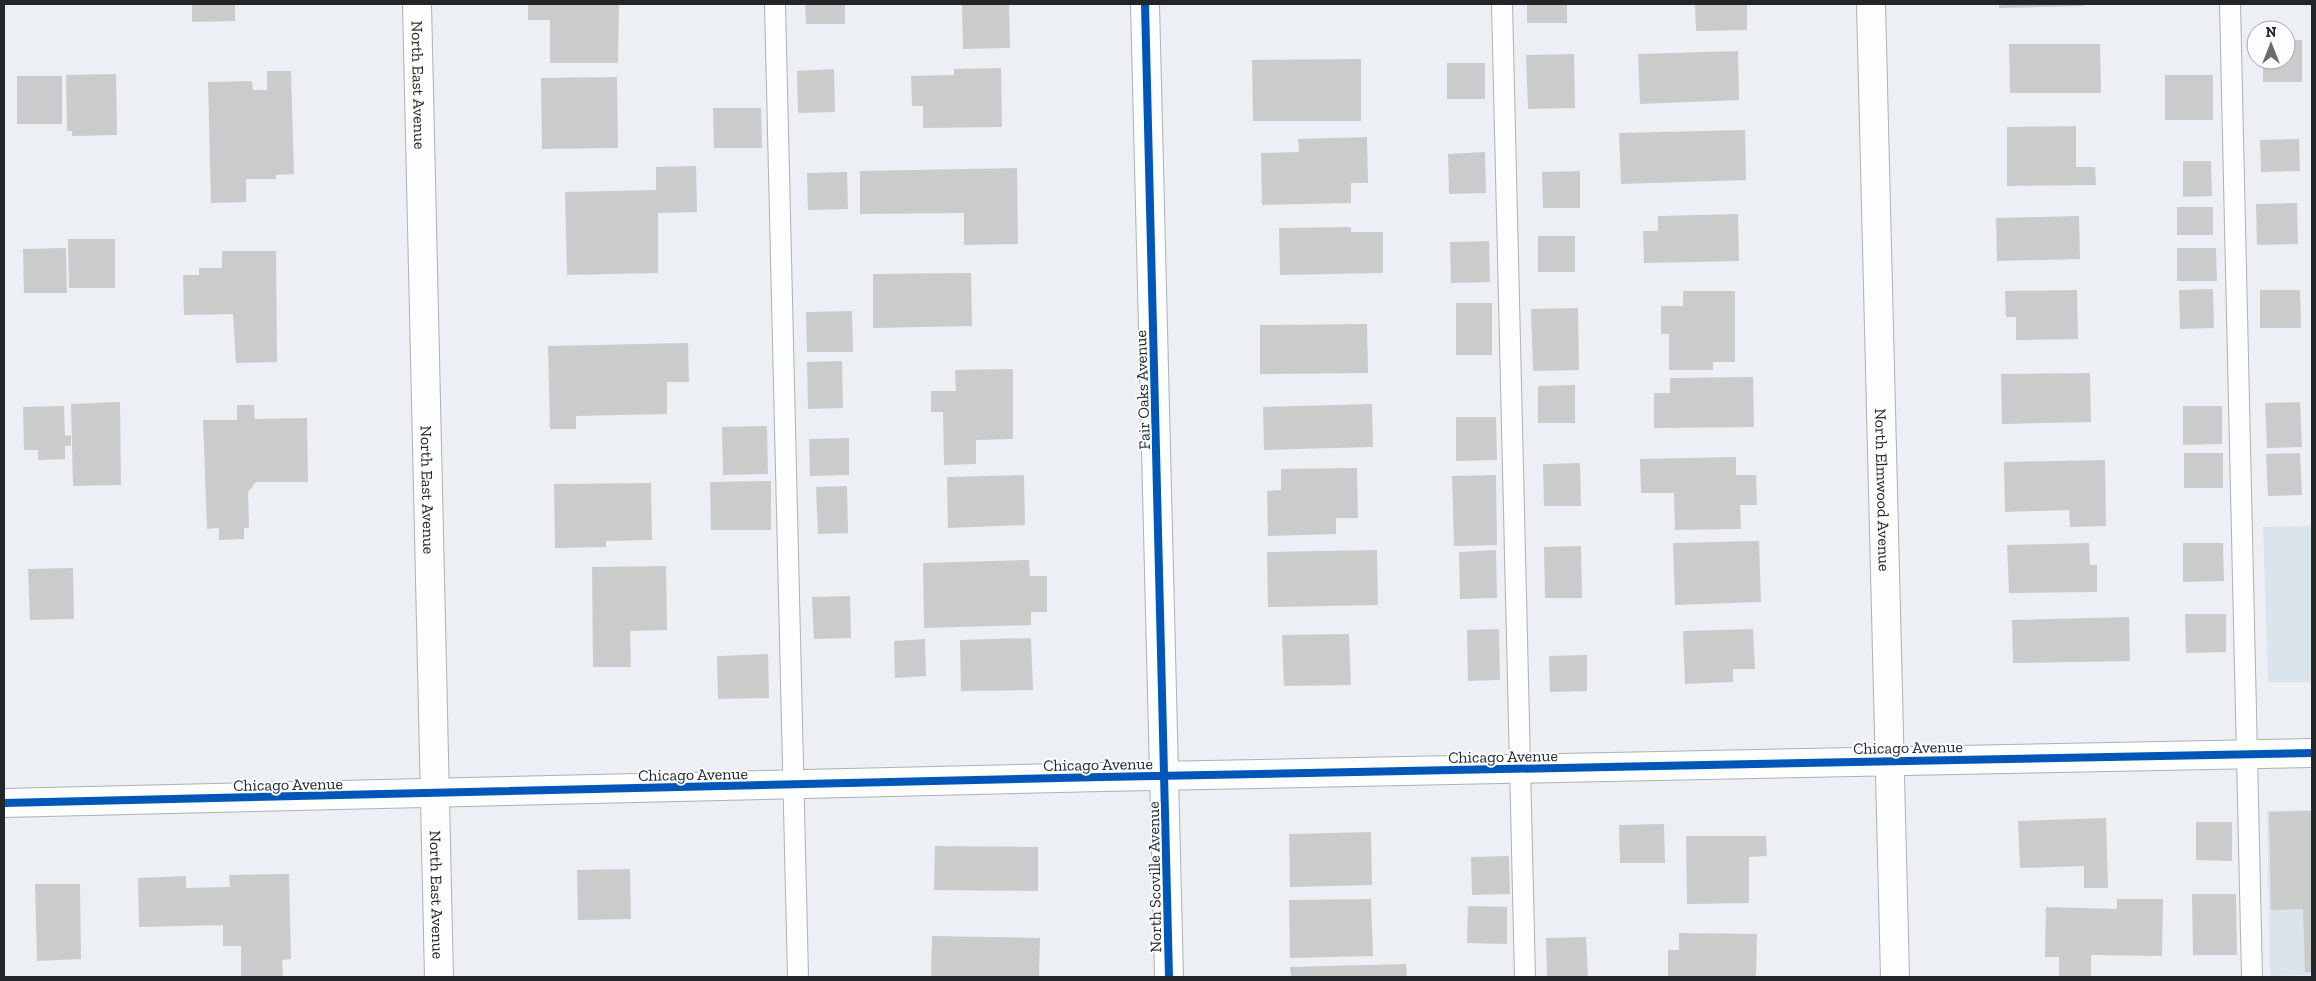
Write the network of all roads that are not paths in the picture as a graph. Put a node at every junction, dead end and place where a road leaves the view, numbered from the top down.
1 (417, 4) edge
2 (775, 4) edge
3 (1145, 4) edge
4 (1502, 4) edge
5 (1871, 4) edge
6 (2230, 4) edge
7 (2312, 753) edge
8 (2247, 755) junction
9 (1890, 761) junction
10 (1520, 769) junction
11 (1166, 776) junction
12 (793, 786) junction
13 (436, 794) junction
14 (4, 803) edge
15 (439, 977) edge
16 (798, 977) edge
17 (1169, 977) edge
18 (1525, 977) edge
19 (1895, 977) edge
20 (2252, 977) edge

1 - 13 street, North East Avenue
2 - 12 lane
3 - 11 street, Fair Oaks Avenue
4 - 10 lane
5 - 9 street, North Elmwood Avenue
6 - 8 lane
7 - 8 street, Chicago Avenue
8 - 9 street, Chicago Avenue
8 - 20 lane
9 - 10 street, Chicago Avenue
9 - 19 street, North Elmwood Avenue
10 - 11 street, Chicago Avenue
10 - 18 lane
11 - 12 street, Chicago Avenue
11 - 17 street, North Scoville Avenue
12 - 13 street, Chicago Avenue
12 - 16 lane
13 - 14 street, Chicago Avenue
13 - 15 street, North East Avenue

